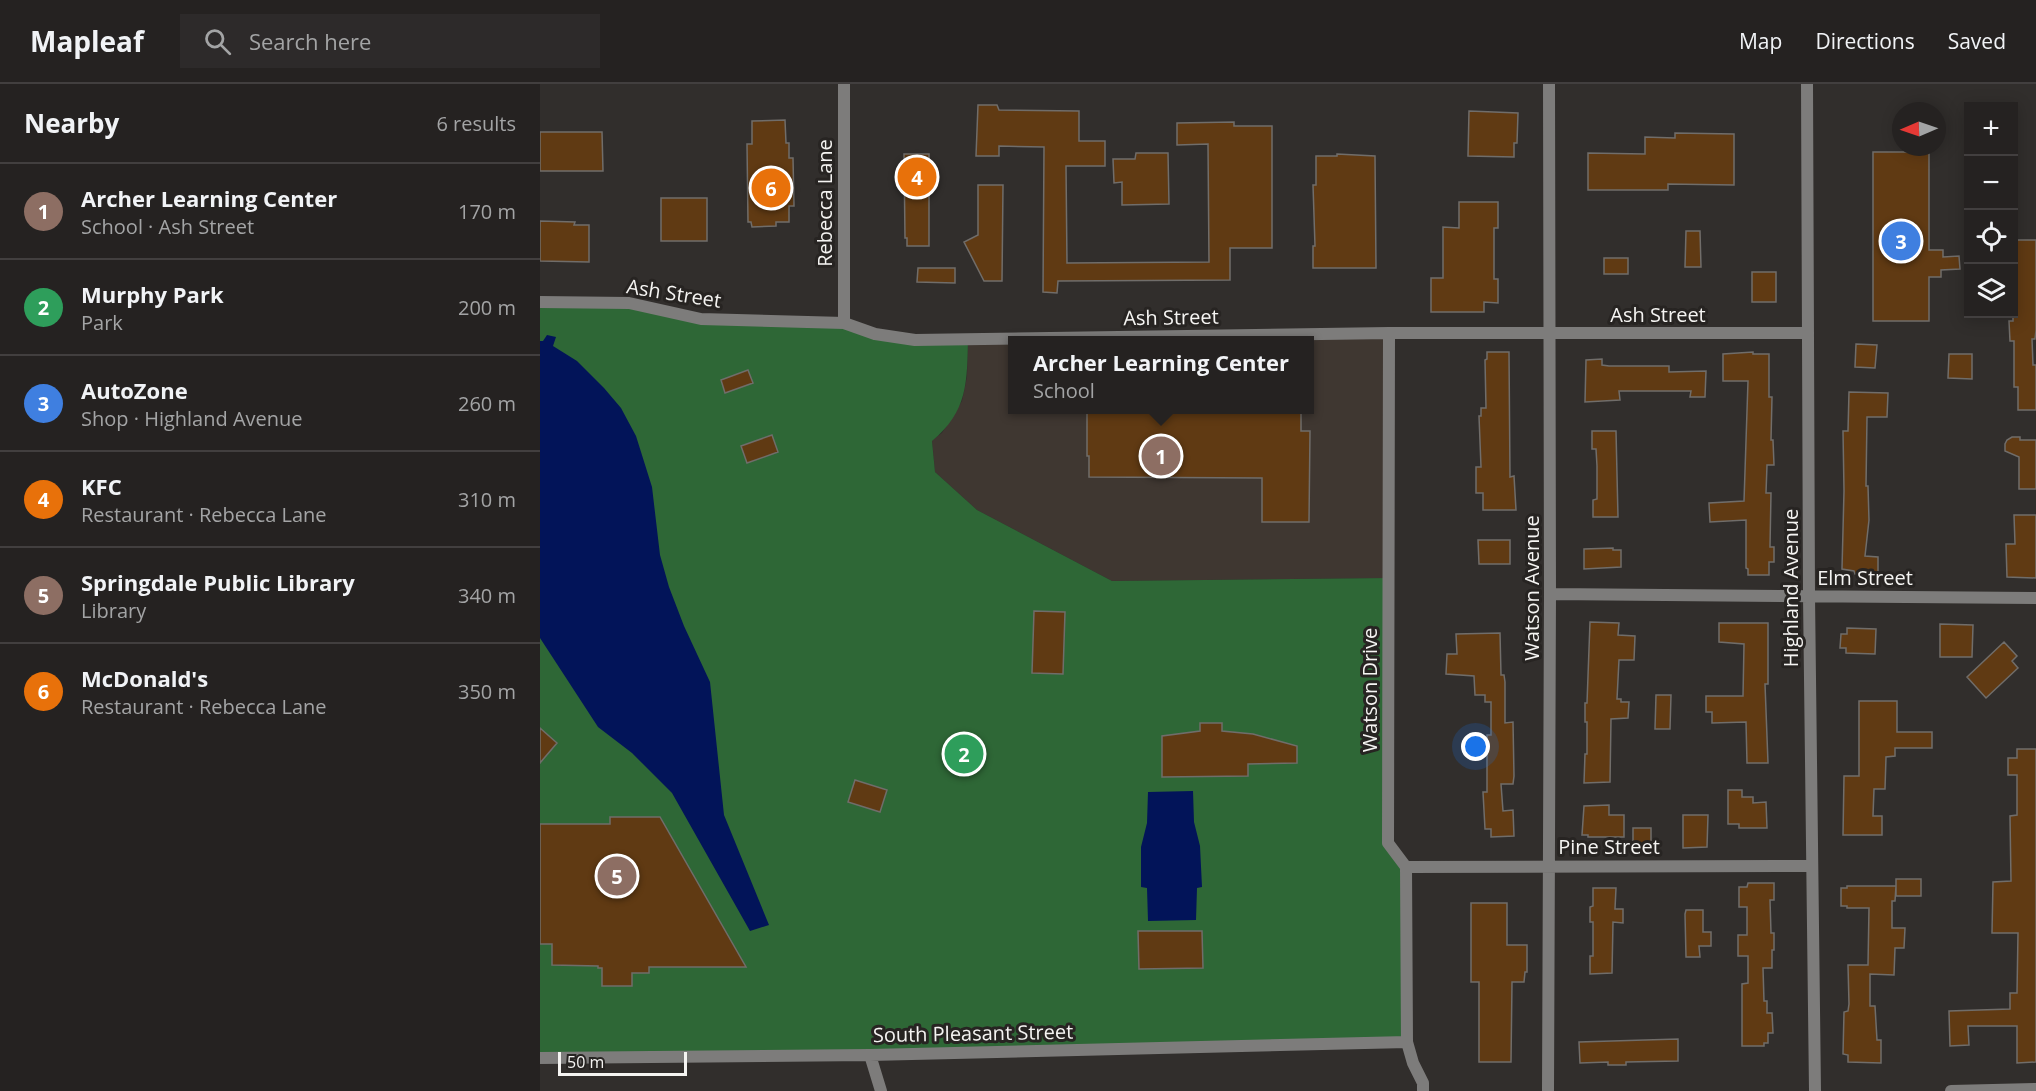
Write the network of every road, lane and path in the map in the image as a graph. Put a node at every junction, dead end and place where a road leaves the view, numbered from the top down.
1 (844, 84) edge
2 (1549, 84) edge
3 (1807, 84) edge
4 (540, 302) edge
5 (844, 323) junction
6 (1389, 333) junction
7 (1550, 333) junction
8 (1808, 333) junction
9 (1186, 336) edge
10 (1008, 339) edge
11 (1550, 594) junction
12 (1809, 596) junction
13 (2036, 598) edge
14 (1550, 866) junction
15 (1812, 866) junction
16 (1406, 867) junction
17 (1407, 1042) junction
18 (870, 1055) junction
19 (540, 1058) edge
20 (1423, 1087) edge
21 (2036, 1089) edge
22 (881, 1091) edge
23 (1434, 1091) edge
24 (1548, 1091) edge
25 (1815, 1091) edge
26 (1951, 1091) edge

1 - 5 street, Rebecca Lane
2 - 7 street, Watson Avenue
3 - 8 street, Highland Avenue
4 - 5 street, Ash Street
5 - 10 street, Ash Street
6 - 7 street, Ash Street
6 - 9 street, Ash Street
6 - 16 street, Watson Drive
7 - 8 street, Ash Street
7 - 11 street, Watson Avenue
8 - 12 street, Highland Avenue
11 - 12 street, Elm Street
11 - 14 street, Watson Avenue
12 - 13 street, Elm Street
12 - 15 street, Highland Avenue
14 - 15 street, Pine Street
14 - 16 street, Pine Street
14 - 24 street, Watson Avenue
15 - 25 street, Highland Avenue
16 - 17 street
17 - 18 street, South Pleasant Street
17 - 20 street
18 - 19 street, South Pleasant Street
18 - 22 street
20 - 23 street
21 - 26 street

